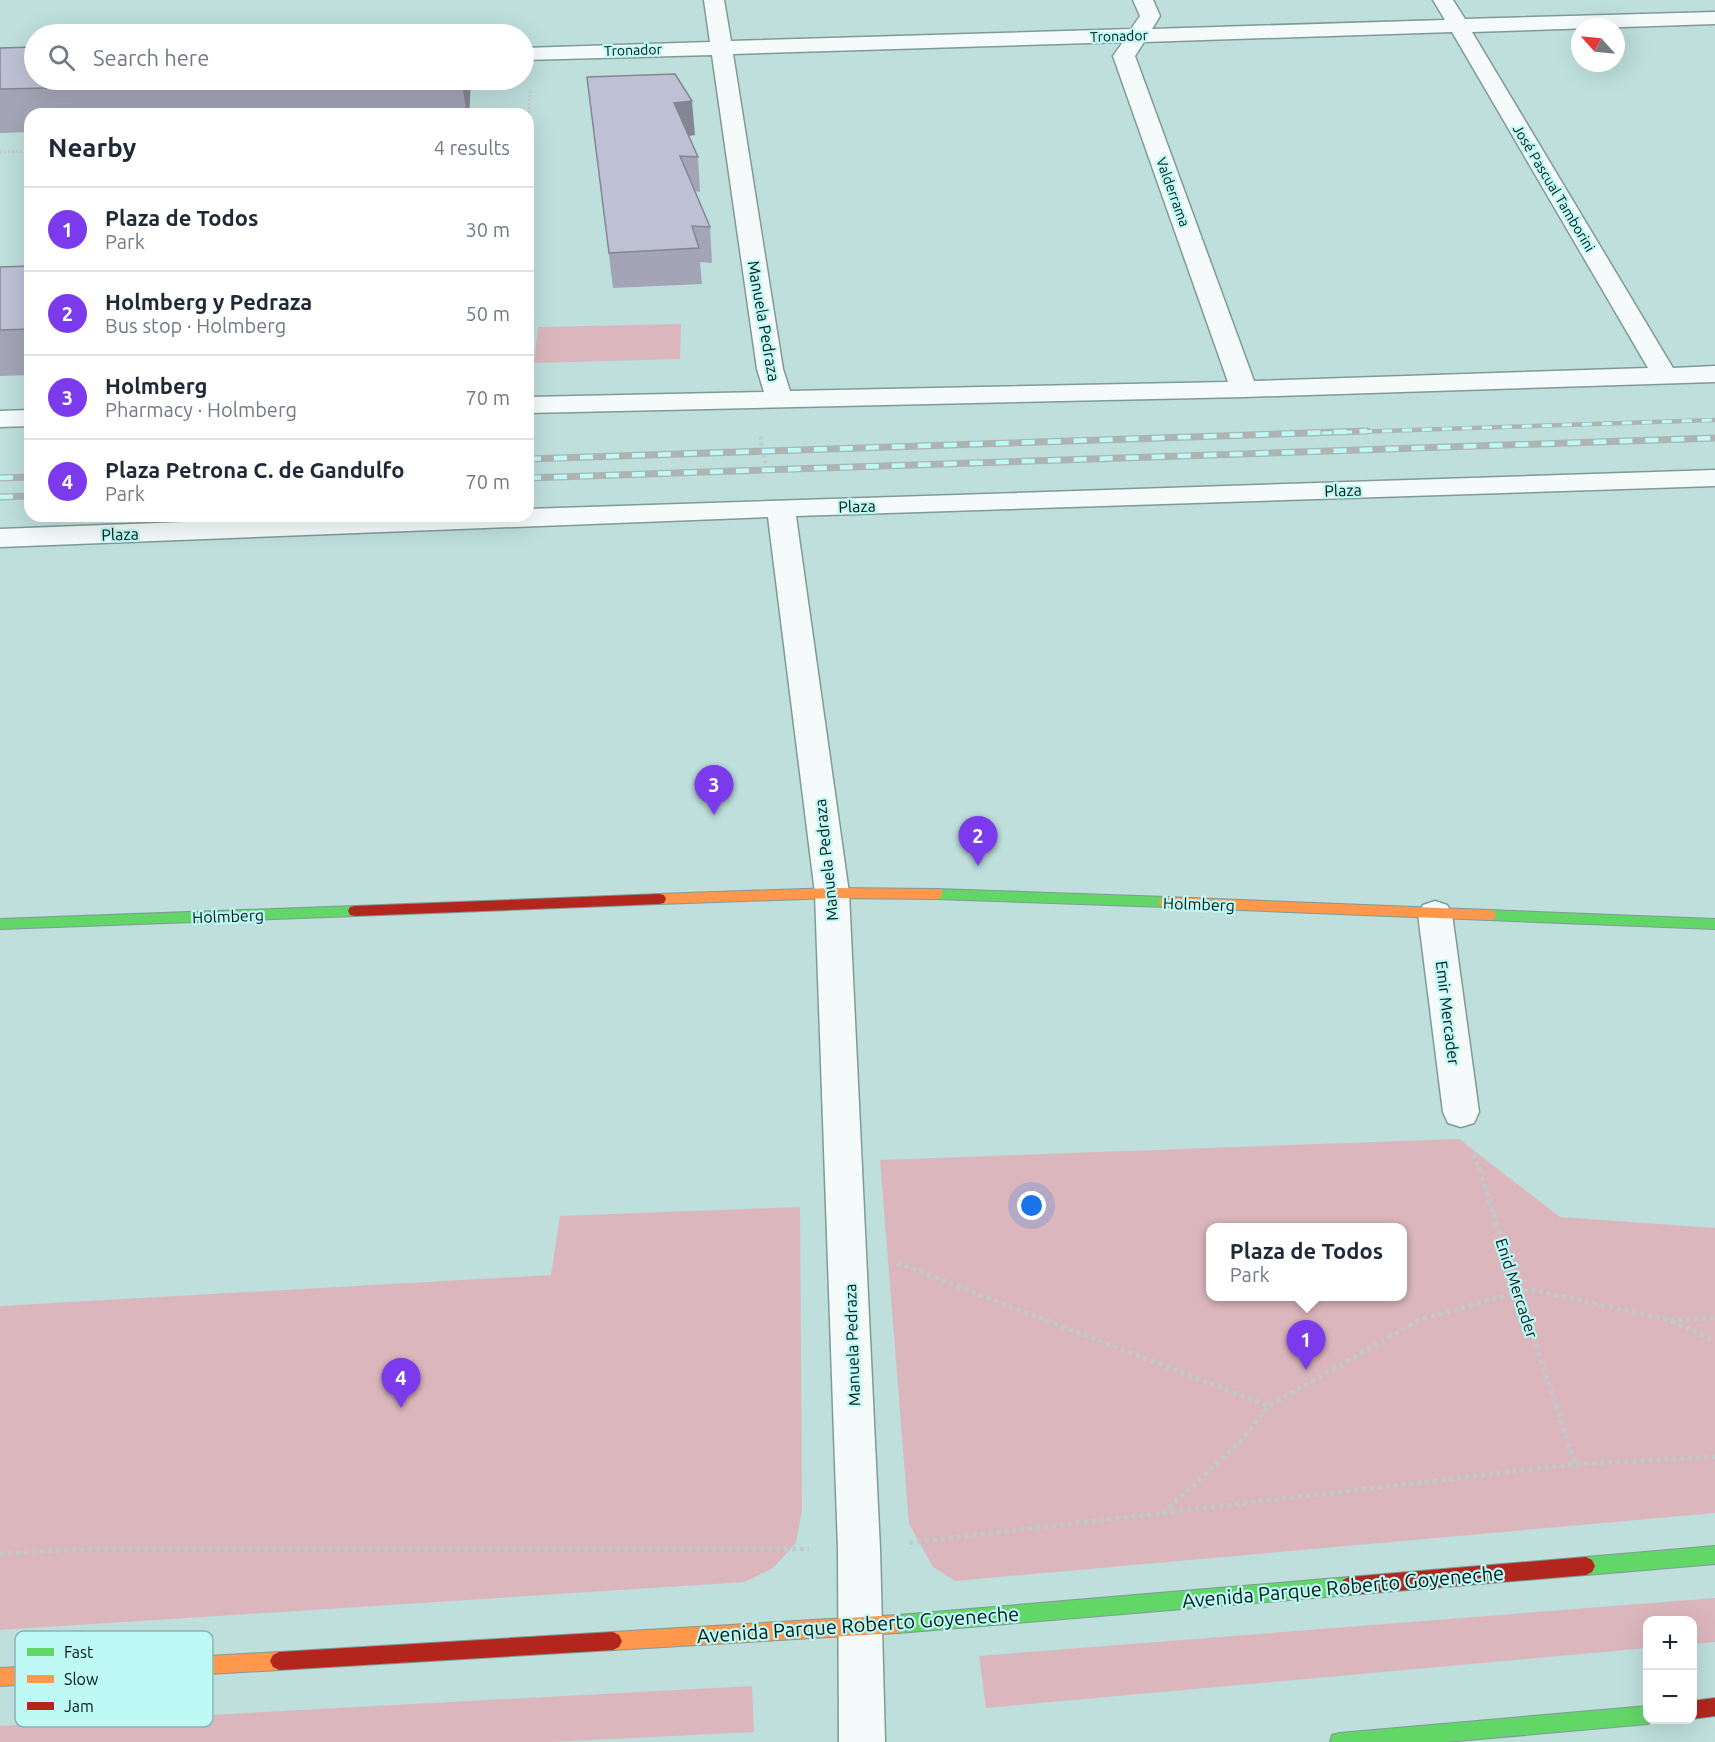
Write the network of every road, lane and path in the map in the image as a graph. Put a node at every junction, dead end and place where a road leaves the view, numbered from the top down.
1 (714, 0) edge
2 (1143, 0) edge
3 (1443, 0) edge
4 (1715, 18) edge
5 (1458, 25) junction
6 (1139, 35) junction
7 (720, 47) junction
8 (534, 54) edge
9 (24, 151) edge
10 (0, 152) edge
11 (1715, 374) edge
12 (1665, 376) junction
13 (1244, 389) junction
14 (780, 398) junction
15 (534, 405) edge
16 (24, 418) edge
17 (0, 419) edge
18 (1715, 478) edge
19 (781, 508) junction
20 (534, 517) edge
21 (417, 522) edge
22 (0, 538) edge
23 (832, 893) junction
24 (1435, 914) junction
25 (0, 924) edge
26 (1715, 924) edge
27 (1461, 1112) joint
28 (848, 1245) junction
29 (1517, 1292) junction
30 (1715, 1318) edge
31 (1669, 1320) junction
32 (1715, 1341) edge
33 (1269, 1406) junction
34 (1715, 1457) edge
35 (1575, 1464) junction
36 (1163, 1513) junction
37 (859, 1549) junction
38 (0, 1554) edge
39 (1715, 1555) edge
40 (860, 1627) junction
41 (213, 1665) edge
42 (15, 1676) edge
43 (0, 1677) edge
44 (1715, 1707) edge
45 (1697, 1709) edge
46 (1643, 1715) edge
47 (1599, 1731) edge
48 (862, 1742) edge
49 (1340, 1742) edge

1 - 7 street, Manuela Pedraza
2 - 6 street, Valderrama
3 - 5 street, José Pascual Tamborini
4 - 5 street, Tronador
5 - 6 street, Tronador
5 - 12 street, José Pascual Tamborini
6 - 7 street, Tronador
6 - 13 street, Valderrama
7 - 8 street, Tronador
7 - 14 street, Manuela Pedraza
9 - 10 path
11 - 12 street
12 - 13 street
13 - 14 street
14 - 15 street
14 - 19 path, Manuela Pedraza
16 - 17 street
18 - 19 street, Plaza
19 - 20 street, Plaza
19 - 23 street, Manuela Pedraza
21 - 22 street, Plaza
23 - 24 street, Holmberg
23 - 25 street, Holmberg
23 - 28 street, Manuela Pedraza
24 - 26 street, Holmberg
24 - 27 street, Emir Mercader
27 - 29 path, Enid Mercader
28 - 33 path
28 - 37 street, Manuela Pedraza
29 - 31 path
29 - 33 path
29 - 35 path, Enid Mercader
30 - 31 path
31 - 32 path
33 - 36 path
34 - 35 path
35 - 36 path
36 - 37 path
37 - 38 path
37 - 40 street, Manuela Pedraza
39 - 40 street, Avenida Parque Roberto Goyeneche
40 - 41 street, Avenida Parque Roberto Goyeneche
40 - 48 street, Manuela Pedraza
42 - 43 street, Avenida Parque Roberto Goyeneche
44 - 45 street
46 - 47 street
47 - 49 street

